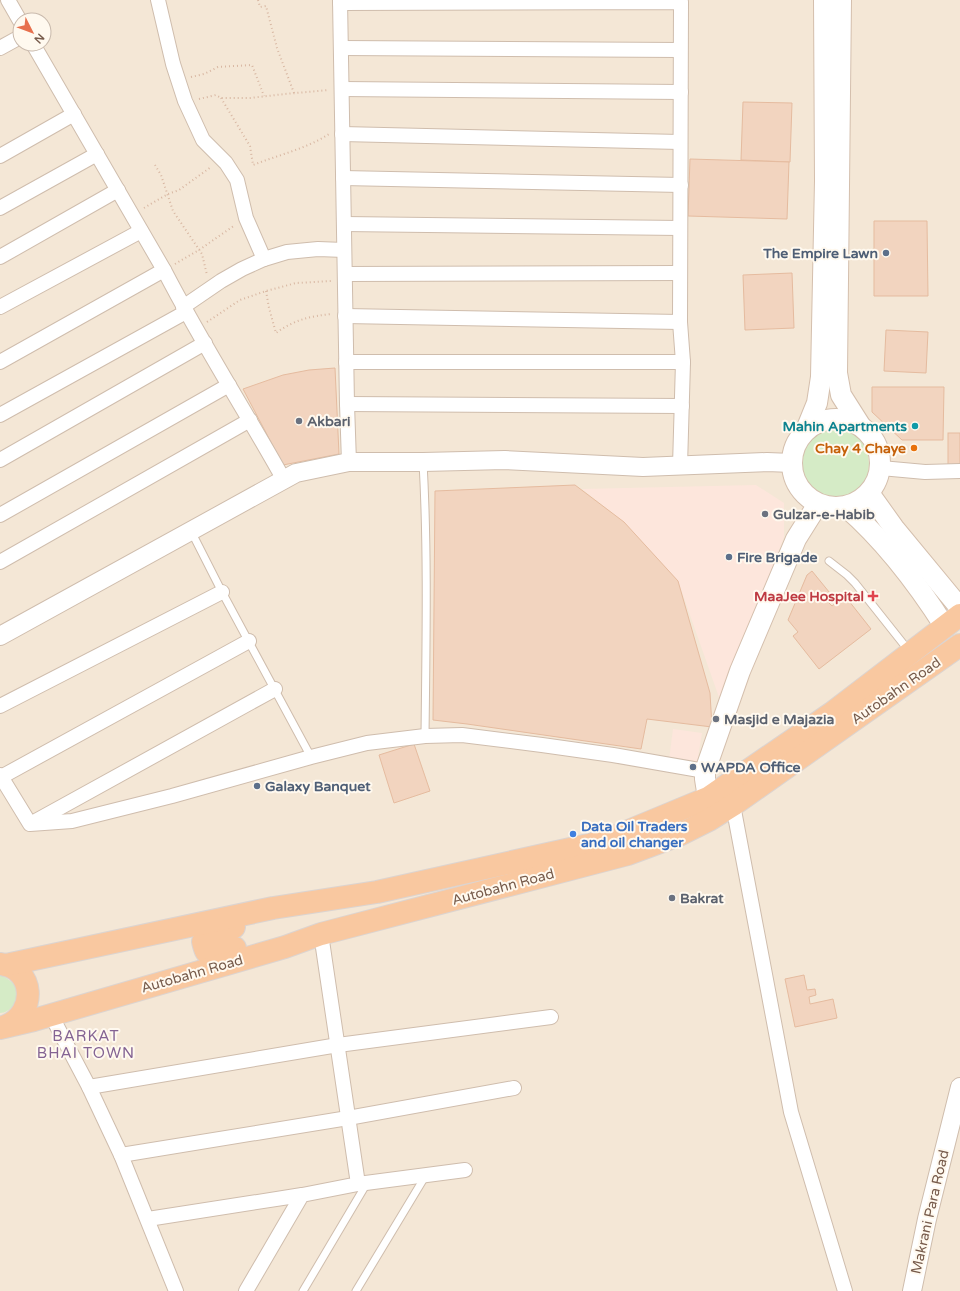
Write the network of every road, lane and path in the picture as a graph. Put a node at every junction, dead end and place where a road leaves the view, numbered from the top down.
1 (8, 0) edge
2 (158, 0) edge
3 (258, 0) edge
4 (824, 0) edge
5 (841, 0) edge
6 (618, 1) edge
7 (340, 2) edge
8 (15, 12) edge
9 (12, 41) edge
10 (0, 48) edge
11 (341, 48) junction
12 (680, 50) junction
13 (38, 52) edge
14 (178, 80) junction
15 (342, 89) junction
16 (681, 92) junction
17 (294, 93) junction
18 (264, 96) junction
19 (221, 98) junction
20 (185, 101) junction
21 (74, 114) junction
22 (342, 130) junction
23 (680, 142) junction
24 (97, 154) junction
25 (0, 156) edge
26 (222, 159) junction
27 (155, 164) dead end
28 (343, 178) junction
29 (681, 185) junction
30 (118, 190) junction
31 (168, 194) junction
32 (0, 208) edge
33 (132, 215) junction
34 (246, 218) junction
35 (344, 224) junction
36 (680, 228) junction
37 (141, 231) junction
38 (199, 250) junction
39 (344, 250) junction
40 (0, 257) edge
41 (264, 259) junction
42 (164, 270) junction
43 (680, 273) junction
44 (345, 277) junction
45 (214, 286) junction
46 (266, 291) junction
47 (0, 308) edge
48 (184, 310) junction
49 (345, 316) junction
50 (680, 322) junction
51 (196, 329) junction
52 (205, 343) junction
53 (0, 362) edge
54 (346, 362) junction
55 (683, 362) junction
56 (229, 385) junction
57 (346, 404) junction
58 (682, 406) junction
59 (0, 415) edge
60 (250, 420) junction
61 (860, 425) junction
62 (806, 430) junction
63 (0, 460) edge
64 (349, 462) junction
65 (423, 462) junction
66 (792, 463) junction
67 (680, 466) junction
68 (881, 468) junction
69 (960, 471) edge
70 (284, 480) junction
71 (869, 493) junction
72 (818, 504) junction
73 (846, 507) junction
74 (0, 514) edge
75 (191, 530) junction
76 (829, 561) dead end
77 (0, 562) edge
78 (222, 592) junction
79 (960, 608) edge
80 (952, 621) edge
81 (0, 636) edge
82 (249, 641) junction
83 (960, 645) edge
84 (910, 653) junction
85 (275, 689) junction
86 (0, 706) edge
87 (425, 736) junction
88 (311, 757) junction
89 (705, 771) junction
90 (1, 776) edge
91 (708, 798) junction
92 (733, 805) junction
93 (30, 824) junction
94 (274, 908) junction
95 (321, 934) junction
96 (285, 947) junction
97 (2, 962) edge
98 (51, 1015) junction
99 (551, 1017) dead end
100 (1, 1027) edge
101 (338, 1045) junction
102 (960, 1087) edge
103 (89, 1088) junction
104 (514, 1088) dead end
105 (348, 1118) junction
106 (121, 1155) junction
107 (465, 1170) dead end
108 (426, 1175) junction
109 (363, 1184) junction
110 (302, 1195) junction
111 (148, 1219) junction
112 (176, 1291) edge
113 (246, 1291) edge
114 (303, 1291) edge
115 (356, 1291) edge
116 (845, 1291) edge
117 (912, 1291) edge

1 - 8 street
2 - 14 street
3 - 17 path
4 - 62 main road
5 - 61 main road
6 - 7 street
6 - 12 street
7 - 11 street
9 - 10 street
11 - 12 street
11 - 15 street
12 - 16 street
13 - 21 street
14 - 18 path
14 - 20 street
15 - 16 street
15 - 17 path
15 - 22 street
16 - 23 street
17 - 18 path
18 - 19 path
19 - 20 path
19 - 22 path
20 - 26 street
21 - 24 street
21 - 25 street
22 - 23 street
22 - 28 street
23 - 29 street
24 - 30 street
24 - 32 street
26 - 31 path
26 - 34 street
27 - 31 path
28 - 29 street
28 - 35 street
29 - 36 street
30 - 33 street
30 - 40 street
31 - 33 path
31 - 38 path
33 - 37 street
34 - 38 path
34 - 41 street
35 - 36 street
35 - 39 street
36 - 43 street
37 - 42 street
37 - 47 street
38 - 42 path
38 - 45 path
39 - 41 street
39 - 44 street
41 - 45 street
42 - 48 street
42 - 53 street
43 - 44 street
43 - 50 street
44 - 46 path
44 - 49 street
45 - 48 street
46 - 49 path
46 - 51 path
48 - 51 street
48 - 59 street
49 - 50 street
49 - 54 street
50 - 55 street
51 - 52 street
52 - 56 street
52 - 63 street
54 - 55 street
54 - 57 street
55 - 58 street
56 - 60 street
56 - 74 street
57 - 58 street
57 - 64 street
58 - 67 street
60 - 70 street
60 - 77 street
61 - 62 main road
61 - 68 main road
62 - 66 main road
64 - 65 street
64 - 70 street
65 - 67 street
65 - 87 lane
66 - 67 street
66 - 72 main road
68 - 69 street
68 - 71 main road
70 - 75 street
71 - 73 main road
71 - 79 main road
72 - 73 main road
72 - 89 main road
73 - 80 main road
75 - 78 lane
75 - 81 street
76 - 84 lane
78 - 82 lane
78 - 86 street
80 - 84 highway, Autobahn Road
82 - 85 lane
82 - 90 street
83 - 92 highway, Autobahn Road
84 - 91 highway, Autobahn Road
85 - 88 lane
85 - 93 street
87 - 88 street
87 - 89 street
88 - 93 street
89 - 91 main road
90 - 93 street
91 - 94 highway, Autobahn Road
92 - 95 highway, Autobahn Road
92 - 116 street
94 - 96 highway
94 - 97 highway, Autobahn Road
95 - 96 highway, Autobahn Road
95 - 101 street
96 - 98 highway, Autobahn Road
97 - 100 highway
98 - 100 highway, Autobahn Road
98 - 103 street
99 - 101 street
101 - 103 street
101 - 105 street
102 - 117 street, Makrani Para Road
103 - 106 street
104 - 105 street
105 - 106 street
105 - 109 street
106 - 111 street
107 - 108 street
108 - 109 street
108 - 115 lane
109 - 110 street
109 - 114 lane
110 - 111 street
110 - 113 street
111 - 112 street

